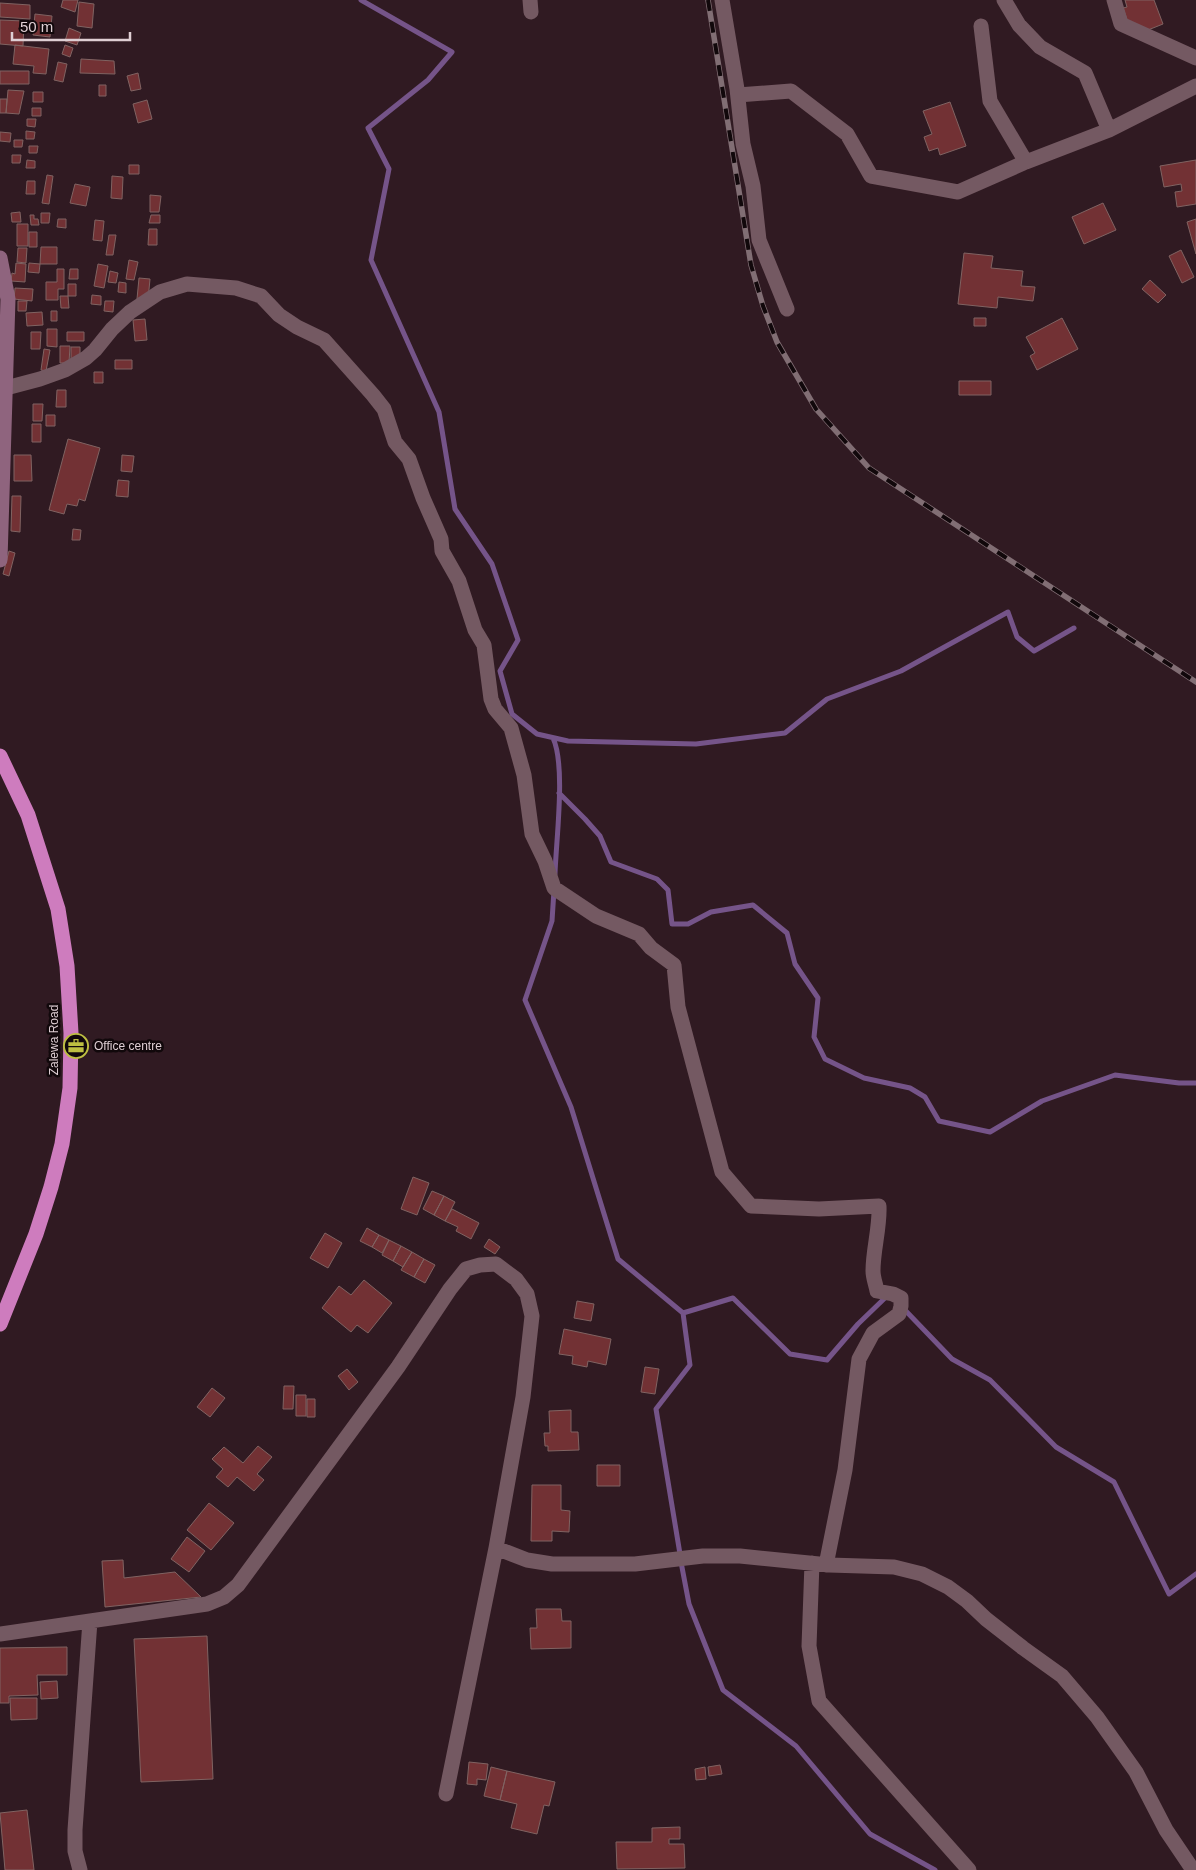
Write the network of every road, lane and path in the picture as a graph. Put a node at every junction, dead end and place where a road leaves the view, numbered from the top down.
1 (722, 0) edge
2 (1004, 0) edge
3 (1114, 0) edge
4 (981, 26) dead end
5 (1196, 58) edge
6 (1196, 86) edge
7 (738, 95) junction
8 (1109, 130) junction
9 (1026, 162) junction
10 (0, 258) edge
11 (788, 310) dead end
12 (6, 388) junction
13 (0, 560) edge
14 (0, 756) edge
15 (0, 1324) edge
16 (496, 1548) junction
17 (819, 1564) junction
18 (90, 1621) junction
19 (0, 1634) edge
20 (446, 1794) dead end
21 (80, 1870) edge
22 (969, 1870) edge
23 (1193, 1870) edge

1 - 7 street
2 - 8 street
3 - 5 street
4 - 9 street
6 - 8 street
7 - 9 street
7 - 11 street
8 - 9 street
10 - 12 street
12 - 13 street
12 - 17 street
14 - 15 highway, Zalewa Road
16 - 17 street
16 - 18 street
16 - 20 street
17 - 22 street
17 - 23 street
18 - 19 street
18 - 21 street

